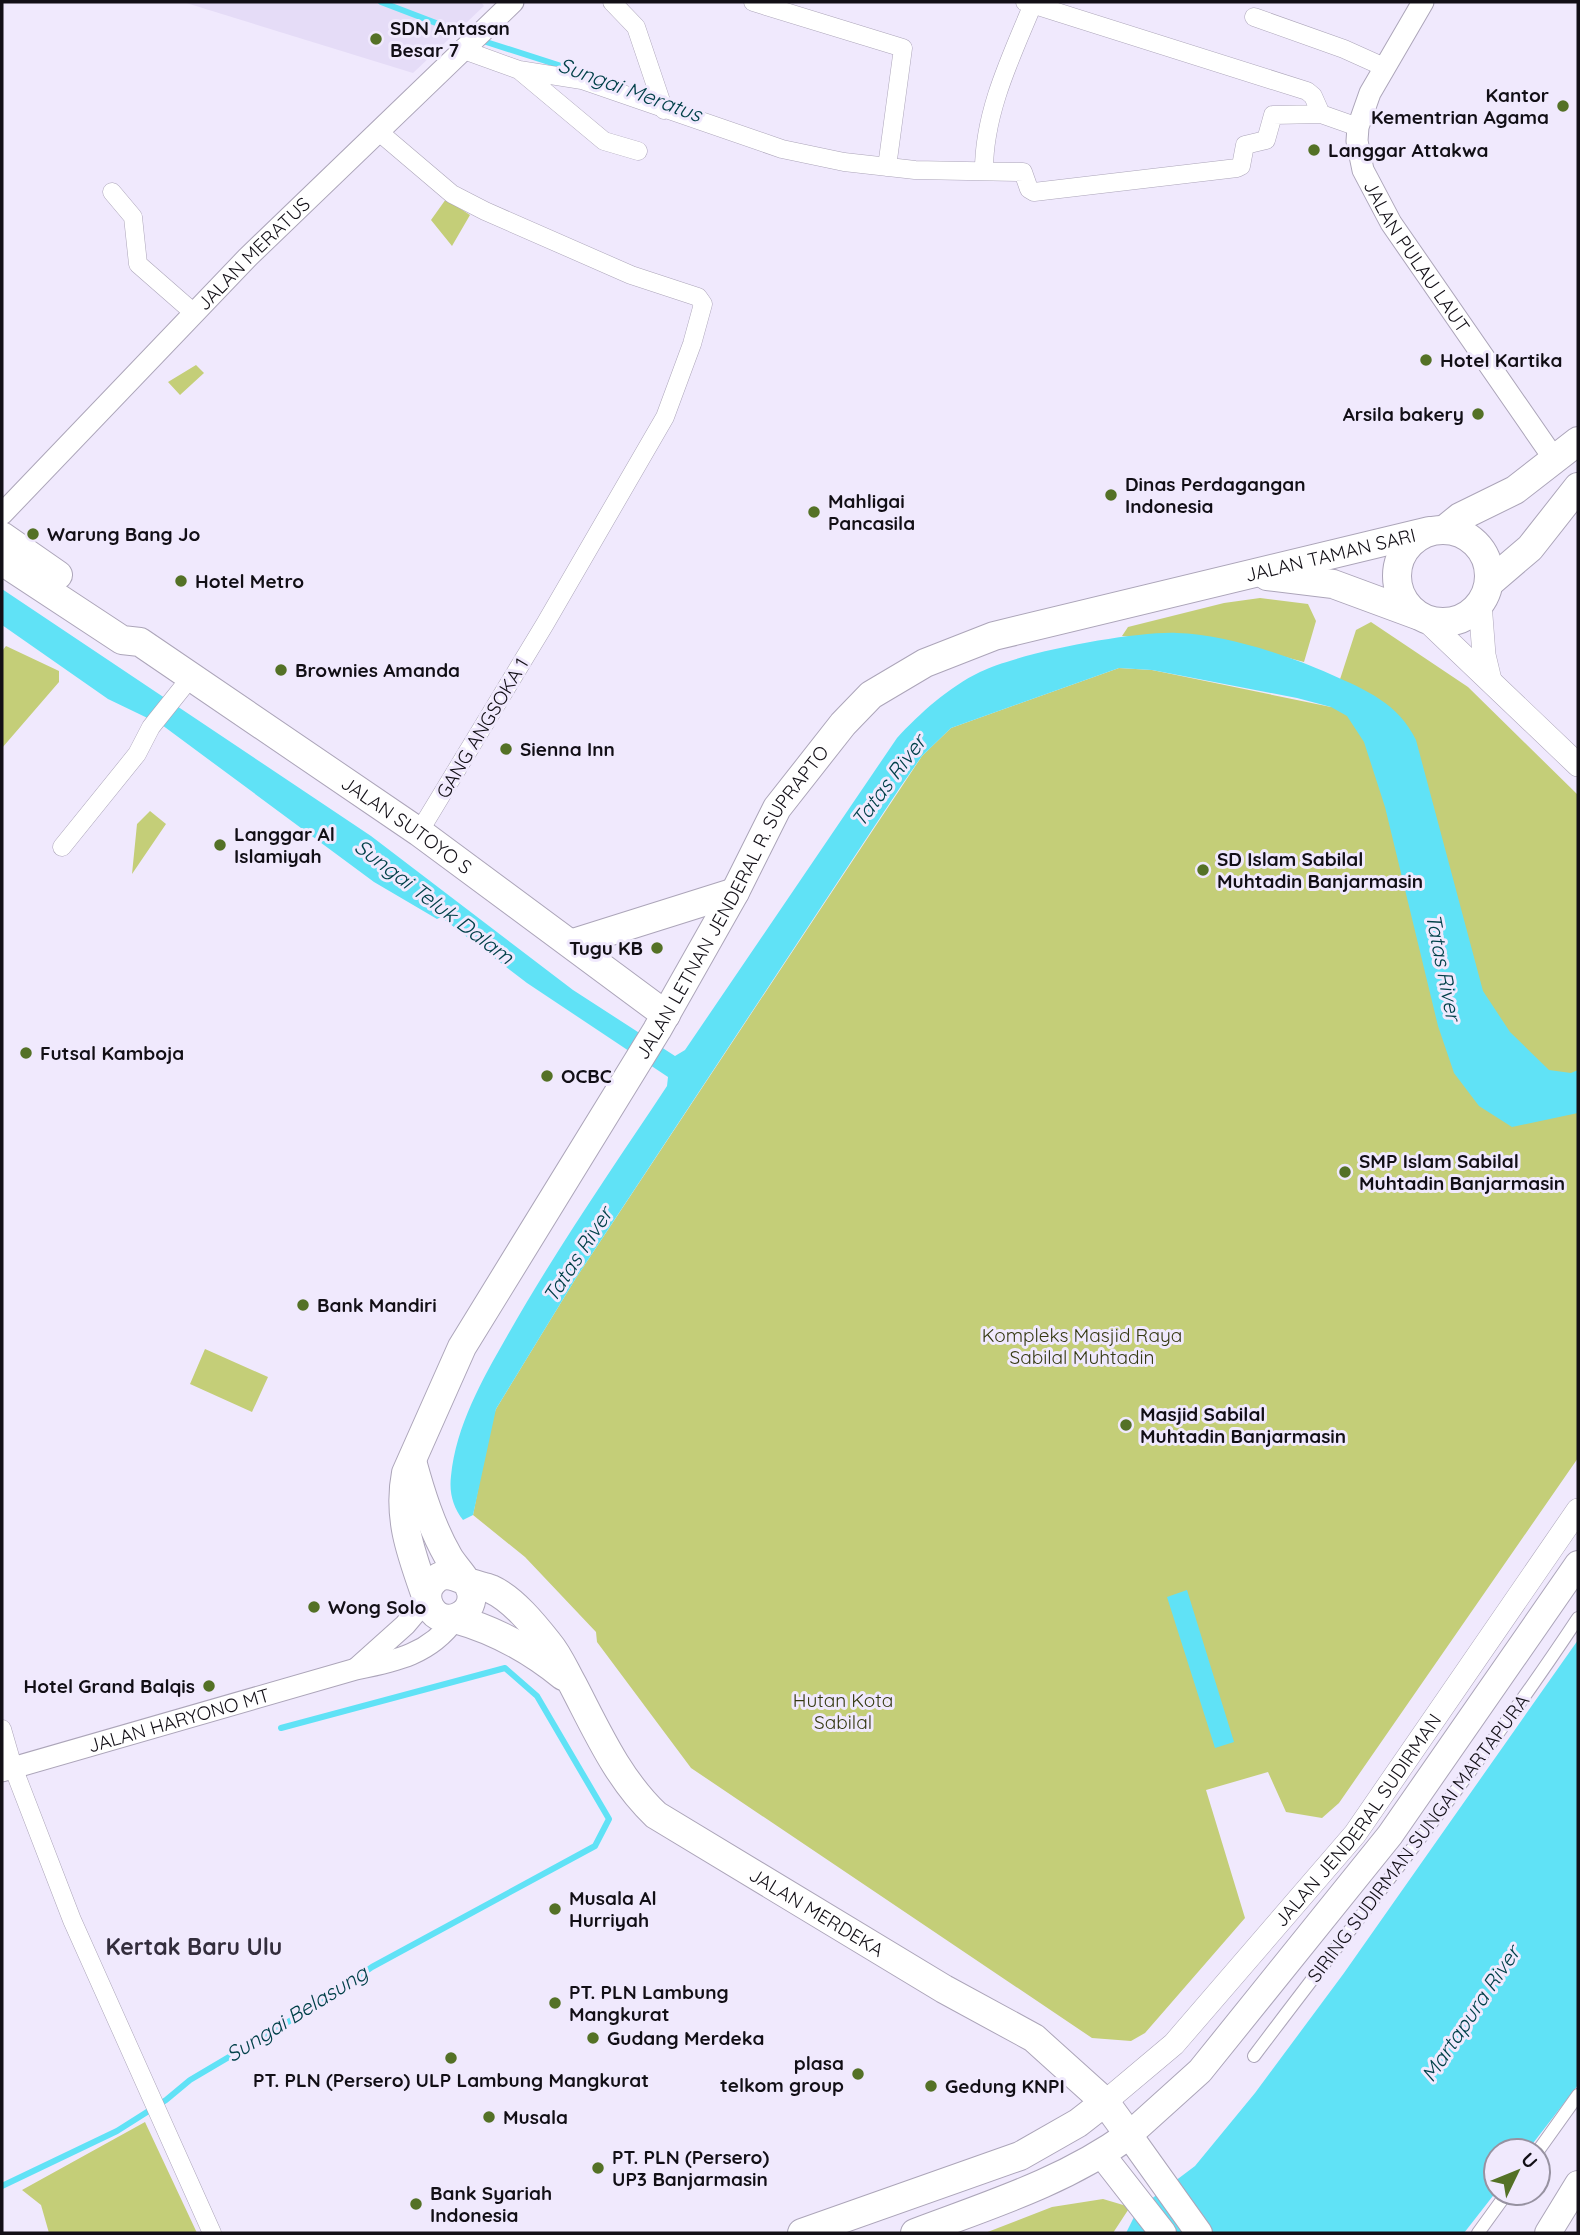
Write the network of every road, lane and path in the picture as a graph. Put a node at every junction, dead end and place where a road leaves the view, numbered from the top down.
1 (513, 2) edge
2 (612, 2) edge
3 (753, 2) edge
4 (1423, 2) edge
5 (1029, 3) edge
6 (1254, 17) dead end
7 (465, 46) junction
8 (1384, 67) junction
9 (519, 70) junction
10 (662, 102) junction
11 (1321, 114) junction
12 (1358, 127) junction
13 (379, 132) junction
14 (638, 151) dead end
15 (887, 167) junction
16 (984, 170) junction
17 (113, 192) dead end
18 (194, 313) junction
19 (1578, 441) edge
20 (1555, 460) junction
21 (1578, 487) edge
22 (2, 514) edge
23 (1436, 531) junction
24 (2, 536) edge
25 (2, 561) edge
26 (1244, 574) junction
27 (1484, 593) junction
28 (1421, 617) junction
29 (140, 642) junction
30 (191, 677) junction
31 (1490, 680) junction
32 (1578, 765) edge
33 (419, 832) junction
34 (62, 847) dead end
35 (735, 892) junction
36 (573, 943) junction
37 (662, 1022) junction
38 (412, 1461) junction
39 (1578, 1510) edge
40 (1578, 1564) edge
41 (464, 1581) junction
42 (427, 1599) junction
43 (1578, 1618) edge
44 (455, 1619) junction
45 (356, 1669) junction
46 (571, 1682) junction
47 (2, 1729) edge
48 (7, 1769) edge
49 (1254, 2056) dead end
50 (1063, 2061) junction
51 (1578, 2095) edge
52 (1104, 2102) junction
53 (1078, 2123) junction
54 (1129, 2135) junction
55 (1548, 2137) edge
56 (1102, 2155) junction
57 (1578, 2184) edge
58 (1497, 2207) edge
59 (212, 2233) edge
60 (802, 2233) edge
61 (915, 2233) edge
62 (1163, 2233) edge
63 (1199, 2233) edge
64 (1478, 2233) edge
65 (1548, 2233) edge

1 - 7 street, JALAN MERATUS
2 - 10 street
3 - 15 street
4 - 8 street, JALAN PULAU LAUT
5 - 11 street
5 - 16 street
6 - 8 street
7 - 9 street
7 - 13 street, JALAN MERATUS
8 - 12 street, JALAN PULAU LAUT
9 - 10 street
9 - 14 street
10 - 15 street
11 - 12 street
11 - 16 street
12 - 20 street, JALAN PULAU LAUT
13 - 18 street, JALAN MERATUS
13 - 33 street, GANG ANGSOKA 1
15 - 16 street
17 - 18 street
18 - 22 street, JALAN MERATUS
19 - 20 highway, JALAN TAMAN SARI
20 - 23 highway, JALAN TAMAN SARI
21 - 27 highway
23 - 26 highway, JALAN TAMAN SARI
23 - 27 highway
23 - 28 highway
24 - 29 highway, JALAN SUTOYO S
25 - 29 highway, JALAN SUTOYO S
26 - 28 highway, JALAN TAMAN SARI
26 - 35 highway, JALAN LETNAN JENDERAL R. SUPRAPTO
27 - 28 highway
27 - 31 main road
28 - 31 main road
29 - 30 highway, JALAN SUTOYO S
30 - 33 highway, JALAN SUTOYO S
30 - 34 street
31 - 32 main road
33 - 36 highway, JALAN SUTOYO S
35 - 36 highway
35 - 37 highway, JALAN LETNAN JENDERAL R. SUPRAPTO
36 - 37 highway, JALAN SUTOYO S
37 - 38 highway, JALAN LETNAN JENDERAL R. SUPRAPTO
38 - 41 highway
38 - 42 highway, JALAN LETNAN JENDERAL R. SUPRAPTO
39 - 52 main road, JALAN JENDERAL SUDIRMAN
40 - 54 main road, JALAN JENDERAL SUDIRMAN
41 - 42 highway
41 - 44 highway
41 - 46 highway, JALAN MERDEKA
42 - 44 highway
42 - 45 street, JALAN HARYONO MT
43 - 49 street, SIRING SUDIRMAN SUNGAI MARTAPURA
44 - 45 street, JALAN HARYONO MT
44 - 46 highway
45 - 48 street, JALAN HARYONO MT
46 - 50 highway, JALAN MERDEKA
47 - 48 street
48 - 59 street
50 - 52 highway, JALAN MERDEKA
50 - 53 highway
51 - 55 street
52 - 53 highway
52 - 54 highway, JALAN MERDEKA
53 - 56 highway
53 - 60 highway
54 - 56 highway
54 - 63 main road
56 - 61 highway
56 - 62 main road
57 - 65 main road
58 - 64 street

